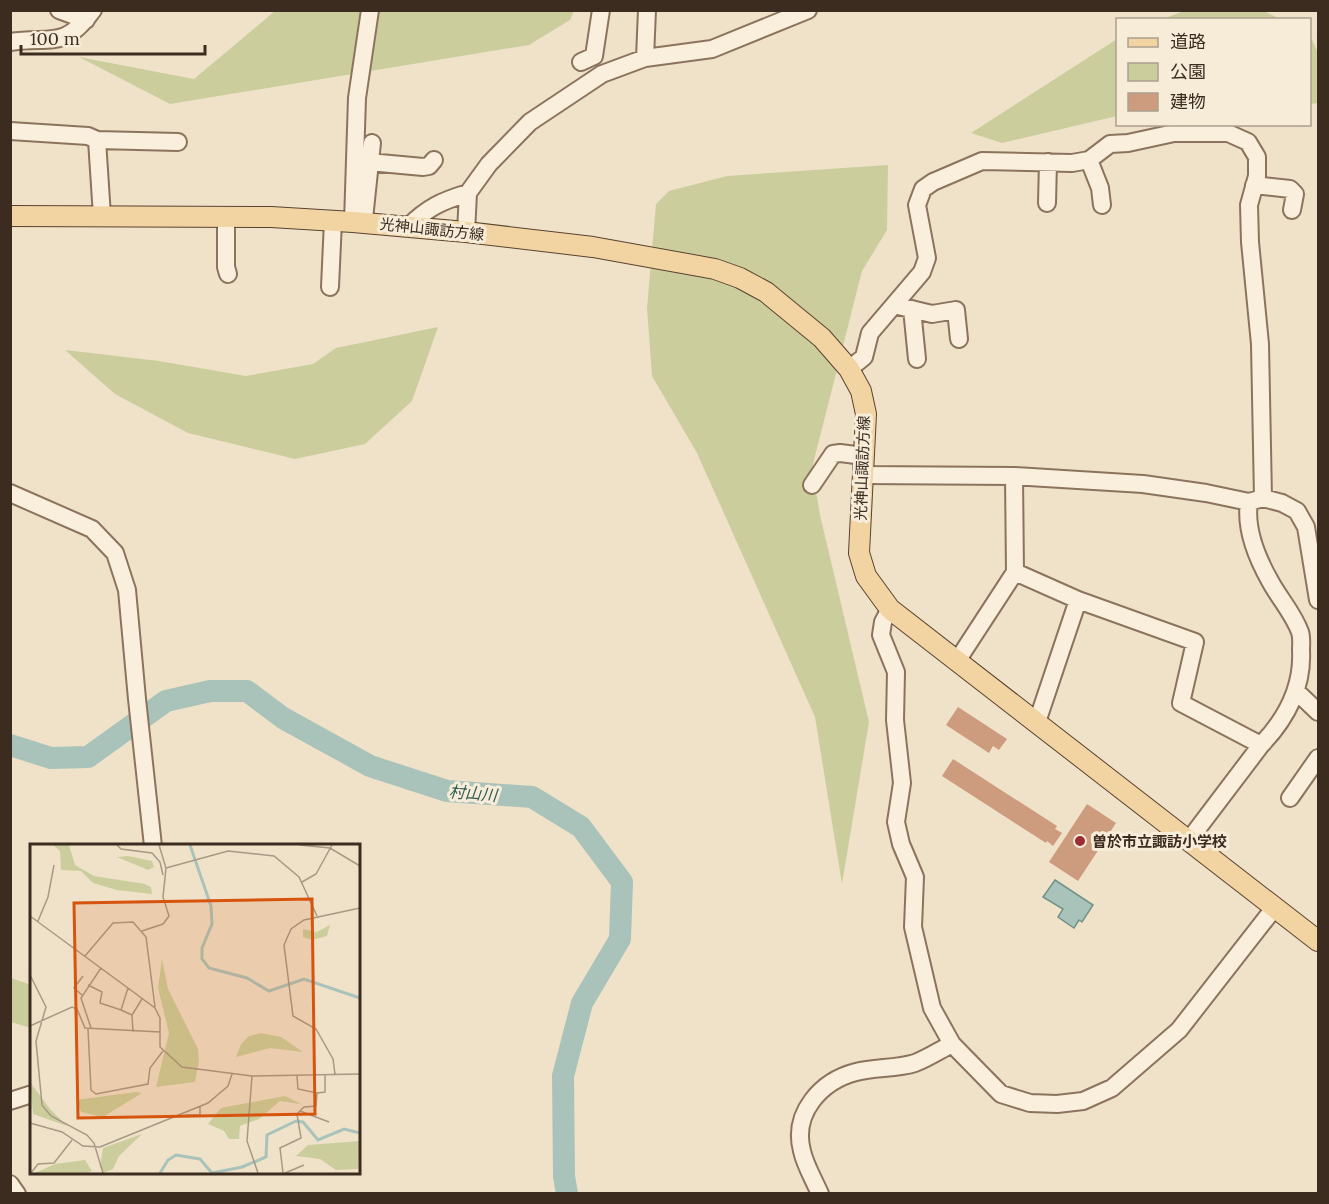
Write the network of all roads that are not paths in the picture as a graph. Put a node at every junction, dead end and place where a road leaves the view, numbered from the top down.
1 (59, 10) edge
2 (370, 10) edge
3 (601, 10) edge
4 (647, 10) edge
5 (808, 10) edge
6 (89, 15) edge
7 (10, 42) edge
8 (645, 58) junction
9 (581, 62) dead end
10 (10, 131) edge
11 (97, 140) junction
12 (178, 142) dead end
13 (372, 143) dead end
14 (434, 160) dead end
15 (1089, 160) junction
16 (369, 162) junction
17 (1048, 162) junction
18 (1254, 185) junction
19 (468, 193) junction
20 (1047, 203) dead end
21 (1102, 205) dead end
22 (1293, 210) dead end
23 (10, 216) edge
24 (102, 216) junction
25 (226, 216) junction
26 (350, 222) junction
27 (408, 227) junction
28 (466, 232) junction
29 (228, 274) dead end
30 (330, 287) dead end
31 (894, 305) junction
32 (912, 309) junction
33 (959, 339) dead end
34 (917, 359) dead end
35 (849, 369) junction
36 (864, 465) junction
37 (1014, 476) junction
38 (812, 485) dead end
39 (10, 493) edge
40 (1256, 500) junction
41 (1015, 572) junction
42 (1078, 600) junction
43 (1318, 600) edge
44 (890, 609) junction
45 (957, 661) junction
46 (1297, 692) junction
47 (1318, 712) edge
48 (1037, 722) junction
49 (1262, 745) junction
50 (1318, 758) edge
51 (1290, 798) dead end
52 (1189, 840) junction
53 (153, 844) edge
54 (1275, 907) junction
55 (1318, 941) edge
56 (952, 1044) junction
57 (30, 1095) edge
58 (10, 1101) edge
59 (10, 1184) edge
60 (17, 1194) edge
61 (820, 1194) edge

1 - 6 street
2 - 26 street
3 - 9 street
4 - 8 street
5 - 8 street
6 - 7 street
8 - 19 street
10 - 11 street
11 - 12 street
11 - 24 street
13 - 16 street
14 - 16 street
15 - 17 street
15 - 18 street
15 - 21 street
16 - 26 street
17 - 20 street
17 - 31 street
18 - 22 street
18 - 40 street
19 - 27 street
19 - 28 street
23 - 24 main road, 光神山諏訪方線
24 - 25 main road, 光神山諏訪方線
25 - 26 main road, 光神山諏訪方線
25 - 29 street
26 - 27 main road, 光神山諏訪方線
26 - 30 street
27 - 28 main road, 光神山諏訪方線
28 - 35 main road, 光神山諏訪方線
31 - 32 street
31 - 35 street
32 - 33 street
32 - 34 street
35 - 36 main road, 光神山諏訪方線
36 - 37 street
36 - 38 street
36 - 44 main road, 光神山諏訪方線
37 - 40 street
37 - 41 street
39 - 53 street
40 - 43 street
40 - 46 street
41 - 42 street
41 - 45 street
42 - 48 street
42 - 49 street
44 - 45 main road, 光神山諏訪方線
44 - 56 street
45 - 48 main road, 光神山諏訪方線
46 - 47 street
46 - 49 street
48 - 52 main road, 光神山諏訪方線
49 - 52 street
50 - 51 street
52 - 54 main road, 光神山諏訪方線
54 - 55 main road, 光神山諏訪方線
54 - 56 street
56 - 61 street
57 - 58 street
59 - 60 street

